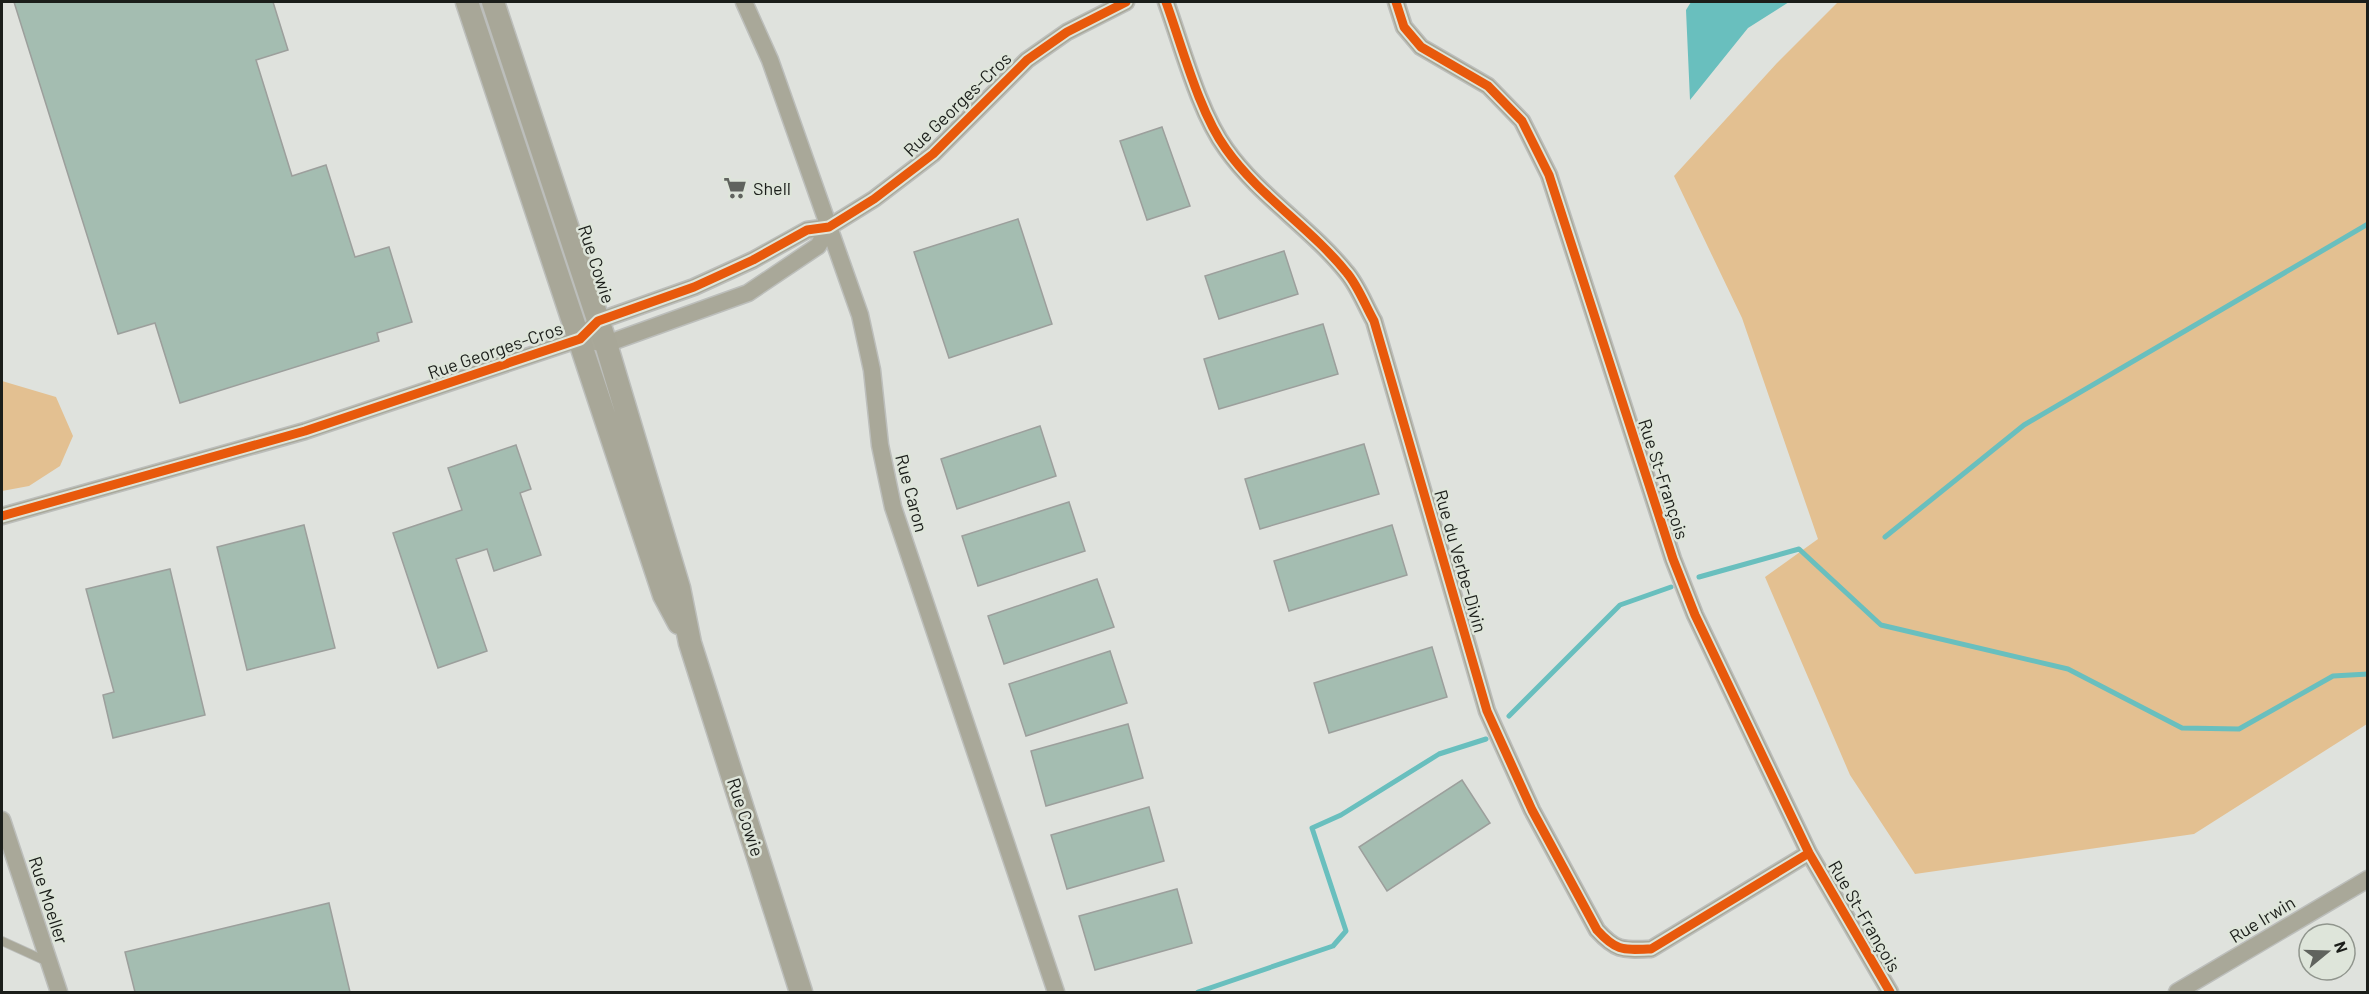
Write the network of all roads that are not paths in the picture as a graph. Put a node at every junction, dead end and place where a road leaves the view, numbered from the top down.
1 (467, 2) edge
2 (493, 2) edge
3 (744, 2) edge
4 (1126, 2) edge
5 (1166, 2) edge
6 (1396, 2) edge
7 (829, 227) junction
8 (715, 277) junction
9 (726, 300) junction
10 (598, 321) junction
11 (580, 339) junction
12 (606, 345) junction
13 (2, 516) edge
14 (690, 642) junction
15 (2, 820) edge
16 (1809, 853) junction
17 (2367, 879) edge
18 (2, 941) edge
19 (50, 963) junction
20 (59, 993) edge
21 (801, 993) edge
22 (1056, 993) edge
23 (1890, 993) edge
24 (2177, 993) edge

1 - 11 main road, Rue Cowie
2 - 10 main road, Rue Cowie
3 - 7 street, Rue Caron
4 - 7 street, Rue Georges-Cros
5 - 16 street, Rue du Verbe-Divin
6 - 16 street, Rue St-François
7 - 8 street, Rue Georges-Cros
7 - 9 street, Rue Georges-Cros
7 - 22 street, Rue Caron
8 - 9 street
8 - 10 street, Rue Georges-Cros
9 - 12 street, Rue Georges-Cros
10 - 11 street, Rue Georges-Cros
10 - 12 main road, Rue Cowie
11 - 12 street, Rue Georges-Cros
11 - 13 street, Rue Georges-Cros
11 - 14 main road, Rue Cowie
12 - 14 main road, Rue Cowie
14 - 21 main road, Rue Cowie
15 - 19 street, Rue Moeller
16 - 23 street, Rue St-François
17 - 24 street, Rue Irwin
18 - 19 lane
19 - 20 street, Rue Moeller

